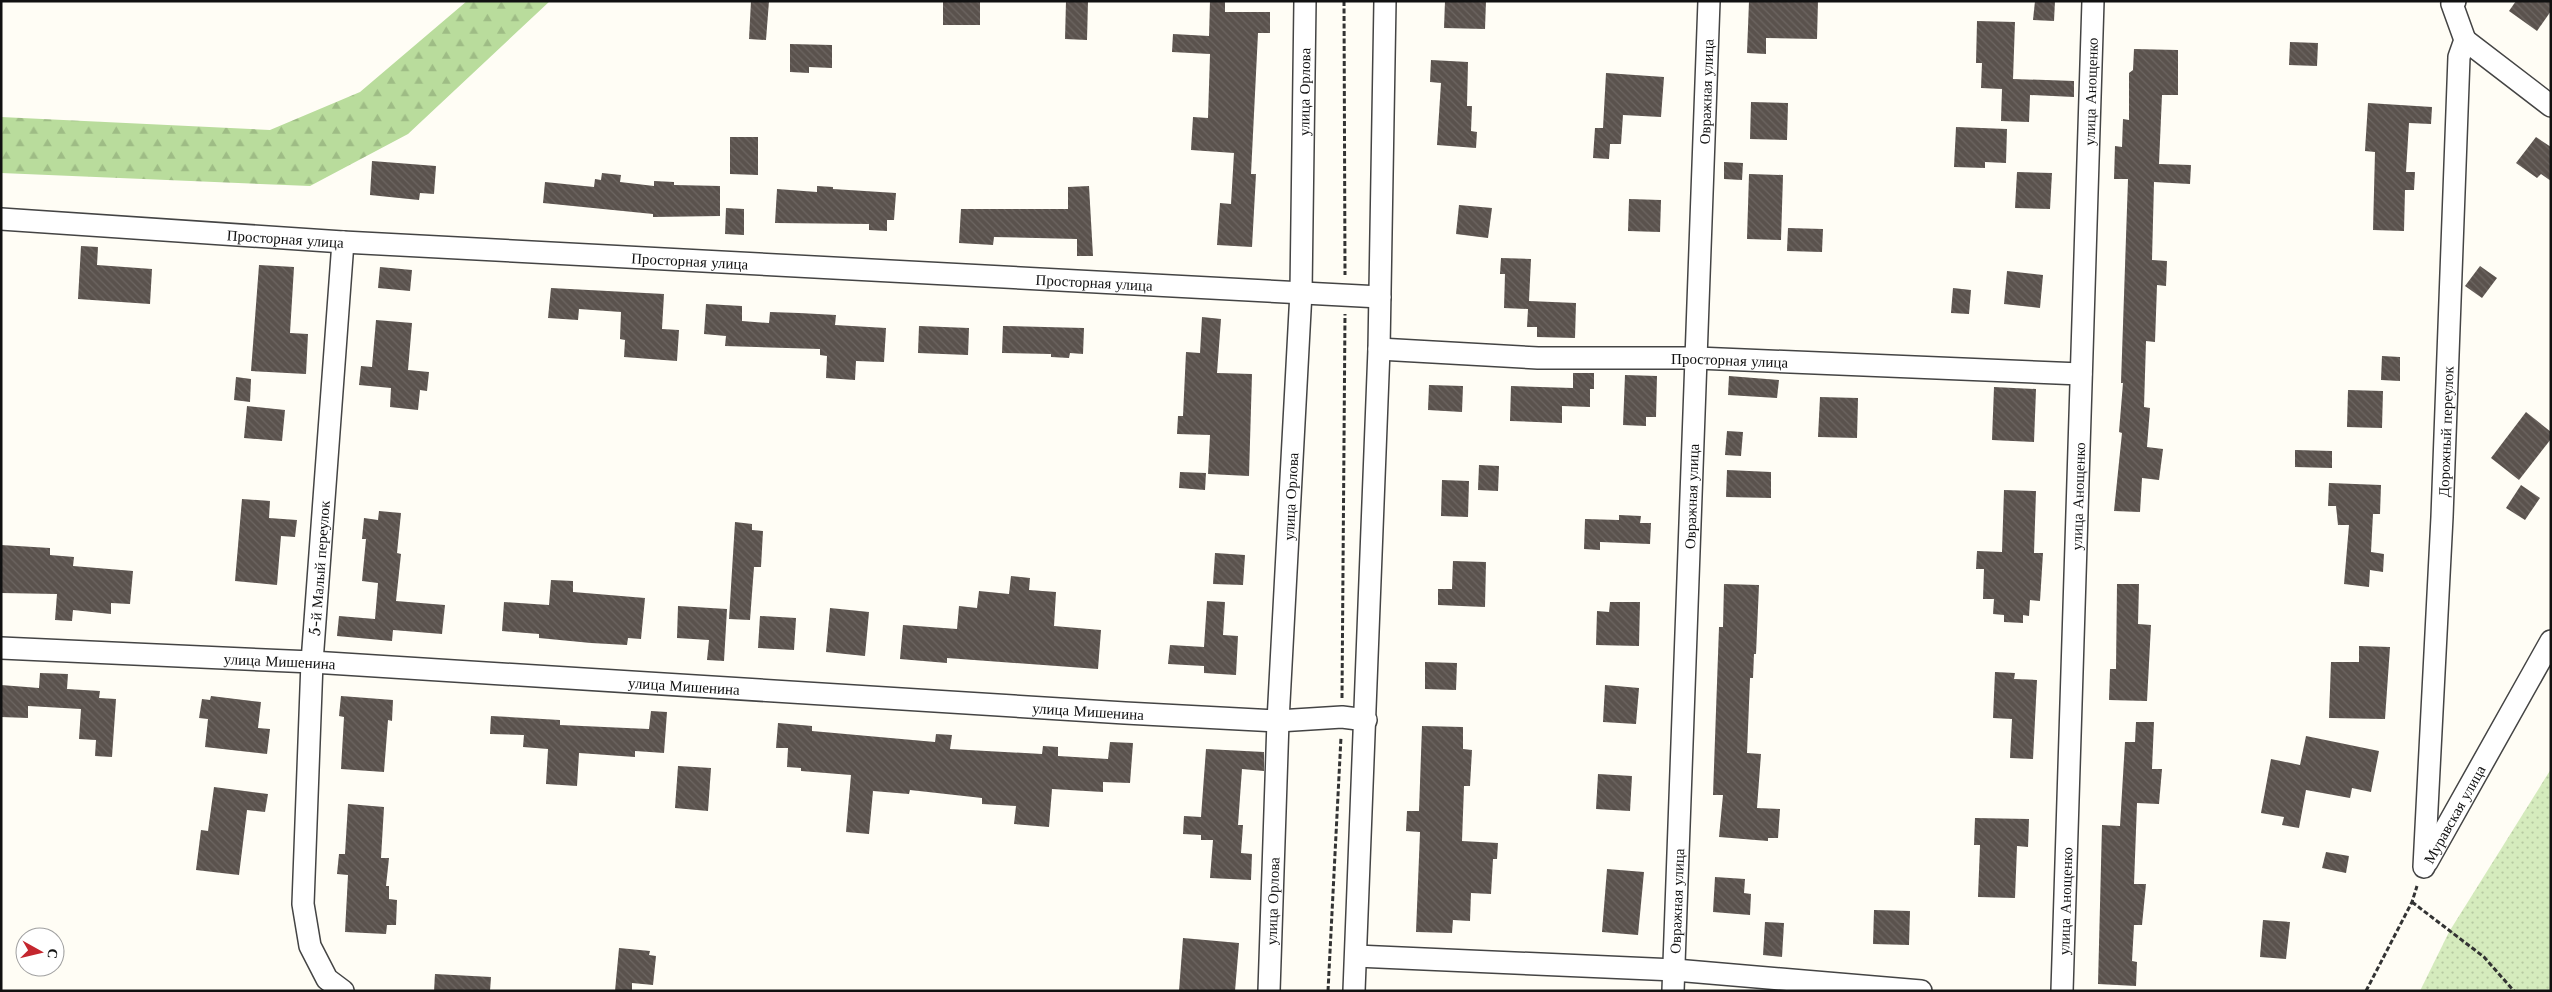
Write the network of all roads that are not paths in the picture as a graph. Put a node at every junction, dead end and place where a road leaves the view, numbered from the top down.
1 (1305, 1) edge
2 (1385, 1) edge
3 (1709, 1) edge
4 (2093, 1) edge
5 (2448, 2) edge
6 (2465, 40) junction
7 (2551, 106) edge
8 (1, 219) edge
9 (343, 242) junction
10 (1301, 292) junction
11 (1380, 297) junction
12 (1379, 349) junction
13 (1697, 358) junction
14 (2081, 374) junction
15 (2551, 641) edge
16 (1, 648) edge
17 (312, 662) junction
18 (1366, 720) junction
19 (1278, 721) junction
20 (2424, 866) joint
21 (1356, 956) junction
22 (1674, 980) edge
23 (335, 985) edge
24 (1269, 991) edge
25 (1354, 991) edge
26 (1921, 991) edge
27 (2062, 991) edge

1 - 10 street, улица Орлова
2 - 11 street
3 - 13 street, Овражная улица
4 - 14 street, улица Анощенко
5 - 6 street
6 - 7 street
6 - 20 street, Дорожный переулок
8 - 9 street, Просторная улица
9 - 10 street, Просторная улица
9 - 17 street, 5-й Малый переулок
10 - 11 street, Просторная улица
10 - 19 street, улица Орлова
11 - 12 street
12 - 13 street, Просторная улица
12 - 18 street
13 - 14 street, Просторная улица
13 - 22 street, Овражная улица
14 - 27 street, улица Анощенко
15 - 20 street, Муравская улица
16 - 17 street, улица Мишенина
17 - 19 street, улица Мишенина
17 - 23 street, 5-й Малый переулок
18 - 19 street, улица Мишенина
18 - 21 street
19 - 24 street, улица Орлова
21 - 22 street
21 - 25 street
22 - 26 street

